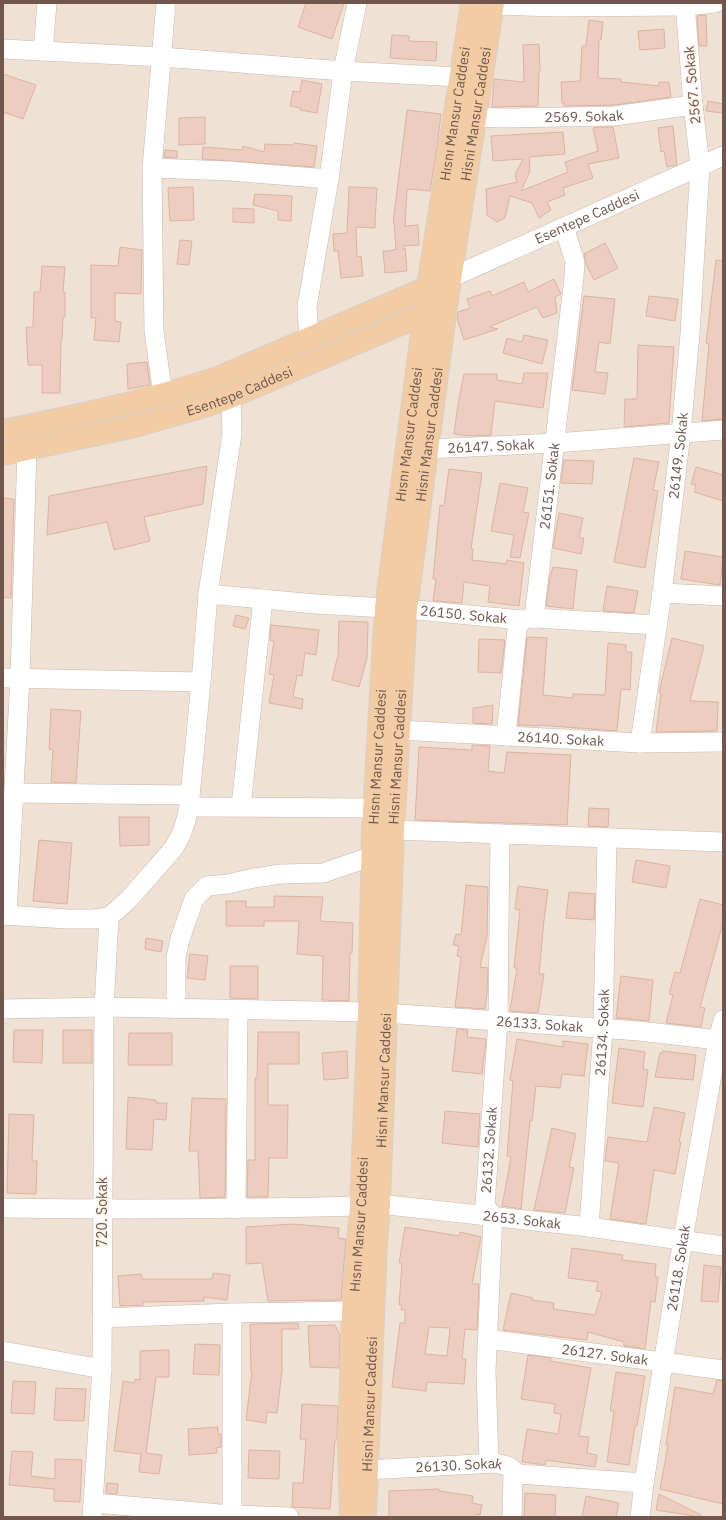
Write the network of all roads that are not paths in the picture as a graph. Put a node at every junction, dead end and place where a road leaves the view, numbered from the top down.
1 (47, 3) edge
2 (166, 3) edge
3 (357, 3) edge
4 (715, 3) edge
5 (486, 4) edge
6 (685, 5) edge
7 (3, 49) edge
8 (43, 51) junction
9 (162, 57) junction
10 (343, 71) junction
11 (459, 77) junction
12 (693, 105) junction
13 (474, 117) junction
14 (723, 156) edge
15 (700, 166) junction
16 (152, 168) junction
17 (329, 179) junction
18 (564, 227) junction
19 (450, 278) junction
20 (428, 288) junction
21 (424, 314) junction
22 (309, 339) junction
23 (331, 355) junction
24 (420, 358) junction
25 (164, 395) junction
26 (231, 397) junction
27 (723, 430) edge
28 (3, 431) edge
29 (681, 433) junction
30 (556, 443) junction
31 (26, 449) junction
32 (427, 450) junction
33 (3, 454) edge
34 (662, 593) junction
35 (208, 594) junction
36 (723, 596) edge
37 (263, 599) junction
38 (396, 608) junction
39 (528, 619) junction
40 (657, 625) junction
41 (12, 678) edge
42 (201, 682) junction
43 (398, 730) junction
44 (506, 736) junction
45 (723, 742) edge
46 (640, 743) junction
47 (14, 794) junction
48 (189, 801) junction
49 (241, 807) junction
50 (375, 808) junction
51 (393, 830) junction
52 (500, 834) junction
53 (606, 838) junction
54 (723, 842) edge
55 (373, 857) junction
56 (5, 915) edge
57 (109, 917) junction
58 (104, 1007) junction
59 (3, 1009) edge
60 (176, 1009) junction
61 (238, 1011) junction
62 (377, 1012) junction
63 (498, 1021) junction
64 (723, 1021) edge
65 (603, 1029) junction
66 (718, 1040) junction
67 (370, 1205) junction
68 (3, 1208) edge
69 (102, 1209) junction
70 (236, 1209) junction
71 (493, 1216) junction
72 (589, 1227) junction
73 (683, 1239) junction
74 (723, 1246) edge
75 (354, 1310) junction
76 (232, 1313) junction
77 (102, 1318) junction
78 (487, 1339) junction
79 (3, 1351) edge
80 (663, 1362) junction
81 (102, 1369) junction
82 (723, 1370) edge
83 (489, 1463) junction
84 (366, 1470) junction
85 (513, 1470) junction
86 (644, 1483) junction
87 (93, 1510) edge
88 (232, 1516) edge
89 (289, 1517) edge
90 (350, 1517) edge
91 (365, 1517) edge
92 (512, 1517) edge
93 (640, 1517) edge

1 - 8 street
2 - 9 street
3 - 10 street
4 - 6 street
5 - 6 street
5 - 11 main road, Hısnı Mansur Caddesi
5 - 13 main road, Hisni Mansur Caddesi
6 - 12 street, 2567. Sokak
7 - 8 street
8 - 9 street
9 - 10 street
9 - 16 street
10 - 11 street
10 - 17 street
11 - 20 main road, Hısnı Mansur Caddesi
12 - 13 street, 2569. Sokak
12 - 15 street, 2567. Sokak
13 - 19 main road, Hisni Mansur Caddesi
14 - 15 street, Esentepe Caddesi
15 - 18 street, Esentepe Caddesi
15 - 29 street, 26149. Sokak
16 - 17 street
16 - 25 street
17 - 22 street
18 - 19 street, Esentepe Caddesi
18 - 30 street, 26151. Sokak
19 - 20 main road, Esentepe Caddesi
19 - 21 main road
19 - 32 main road, Hisni Mansur Caddesi
20 - 21 main road, Hısnı Mansur Caddesi
20 - 22 main road, Esentepe Caddesi
21 - 23 main road, Esentepe Caddesi
21 - 24 main road, Hısnı Mansur Caddesi
22 - 25 main road, Esentepe Caddesi
23 - 24 main road
23 - 26 main road, Esentepe Caddesi
24 - 38 main road, Hısnı Mansur Caddesi
25 - 28 main road, Esentepe Caddesi
26 - 31 main road, Esentepe Caddesi
26 - 35 street
27 - 29 street, 26147. Sokak
29 - 30 street, 26147. Sokak
29 - 34 street, 26149. Sokak
30 - 32 street, 26147. Sokak
30 - 39 street, 26151. Sokak
31 - 33 main road, Esentepe Caddesi
31 - 41 street
32 - 38 main road, Hisni Mansur Caddesi
34 - 36 street
34 - 40 street, 26149. Sokak
35 - 37 street, 26150. Sokak
35 - 42 street
37 - 38 street, 26150. Sokak
37 - 49 street
38 - 39 street, 26150. Sokak
38 - 43 main road, Hisni Mansur Caddesi
38 - 50 main road, Hısnı Mansur Caddesi
39 - 40 street, 26150. Sokak
39 - 44 street, 26151. Sokak
40 - 46 street, 26149. Sokak
41 - 42 street
41 - 47 street
42 - 48 street
43 - 44 street, 26140. Sokak
43 - 51 main road, Hisni Mansur Caddesi
44 - 46 street, 26140. Sokak
45 - 46 street, 26140. Sokak
47 - 48 street
47 - 56 street
48 - 49 street
48 - 57 street
49 - 50 street
50 - 55 main road, Hısnı Mansur Caddesi
51 - 52 street
51 - 62 main road, Hisni Mansur Caddesi
52 - 53 street
52 - 63 street, 26132. Sokak
53 - 54 street
53 - 65 street, 26134. Sokak
55 - 60 street
55 - 62 main road, Hısnı Mansur Caddesi
56 - 57 street
57 - 58 street, 720. Sokak
58 - 59 street
58 - 60 street, 26133. Sokak
58 - 69 street, 720. Sokak
60 - 61 street, 26133. Sokak
61 - 62 street, 26133. Sokak
61 - 70 street
62 - 63 street, 26133. Sokak
62 - 67 main road, Hisni Mansur Caddesi
63 - 65 street, 26133. Sokak
63 - 71 street, 26132. Sokak
64 - 66 street, 26118. Sokak
65 - 66 street, 26133. Sokak
65 - 72 street, 26134. Sokak
66 - 73 street, 26118. Sokak
67 - 70 street, 2653. Sokak
67 - 71 street, 2653. Sokak
67 - 75 main road, Hısnı Mansur Caddesi
67 - 84 main road, Hisni Mansur Caddesi
68 - 69 street, 2653. Sokak
69 - 70 street, 2653. Sokak
69 - 77 street, 720. Sokak
71 - 72 street, 2653. Sokak
71 - 78 street, 26132. Sokak
72 - 73 street, 2653. Sokak
73 - 74 street, 2653. Sokak
73 - 80 street, 26118. Sokak
75 - 76 street
75 - 90 main road, Hısnı Mansur Caddesi
76 - 77 street
76 - 88 street
77 - 81 street, 720. Sokak
78 - 80 street, 26127. Sokak
78 - 83 street, 26132. Sokak
79 - 81 street
80 - 82 street, 26127. Sokak
80 - 86 street, 26118. Sokak
81 - 87 street, 720. Sokak
83 - 84 street, 26130. Sokak
83 - 85 street, 26130. Sokak
84 - 91 main road, Hisni Mansur Caddesi
85 - 86 street, 26130. Sokak
85 - 92 street
86 - 93 street, 26118. Sokak
87 - 88 street
88 - 89 street

